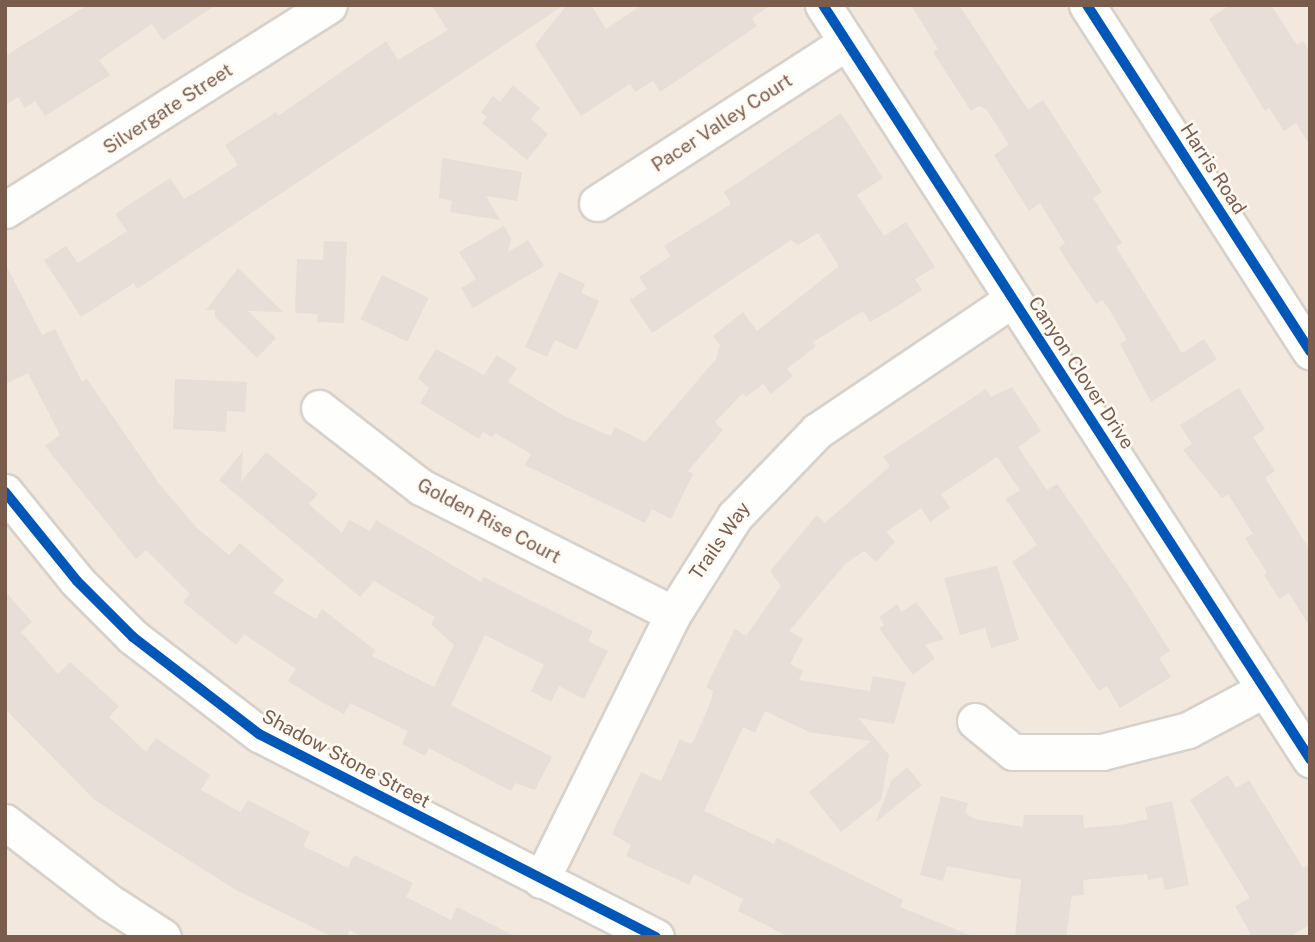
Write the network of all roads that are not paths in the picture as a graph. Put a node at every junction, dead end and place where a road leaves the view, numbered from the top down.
1 (329, 5) edge
2 (823, 5) edge
3 (1087, 5) edge
4 (847, 42) junction
5 (597, 204) dead end
6 (5, 210) edge
7 (1013, 299) junction
8 (1310, 351) edge
9 (319, 408) dead end
10 (5, 492) edge
11 (673, 614) junction
12 (1265, 689) junction
13 (975, 721) dead end
14 (1310, 759) edge
15 (5, 822) edge
16 (541, 880) junction
17 (163, 937) edge
18 (656, 937) edge

1 - 6 street, Silvergate Street
2 - 4 street, Canyon Clover Drive
3 - 8 street, Harris Road
4 - 5 street, Pacer Valley Court
4 - 7 street, Canyon Clover Drive
7 - 11 street, Trails Way
7 - 12 street, Canyon Clover Drive
9 - 11 street, Golden Rise Court
10 - 16 street, Shadow Stone Street
11 - 16 street, Trails Way
12 - 13 street
12 - 14 street, Canyon Clover Drive
15 - 17 street
16 - 18 street, Shadow Stone Street

